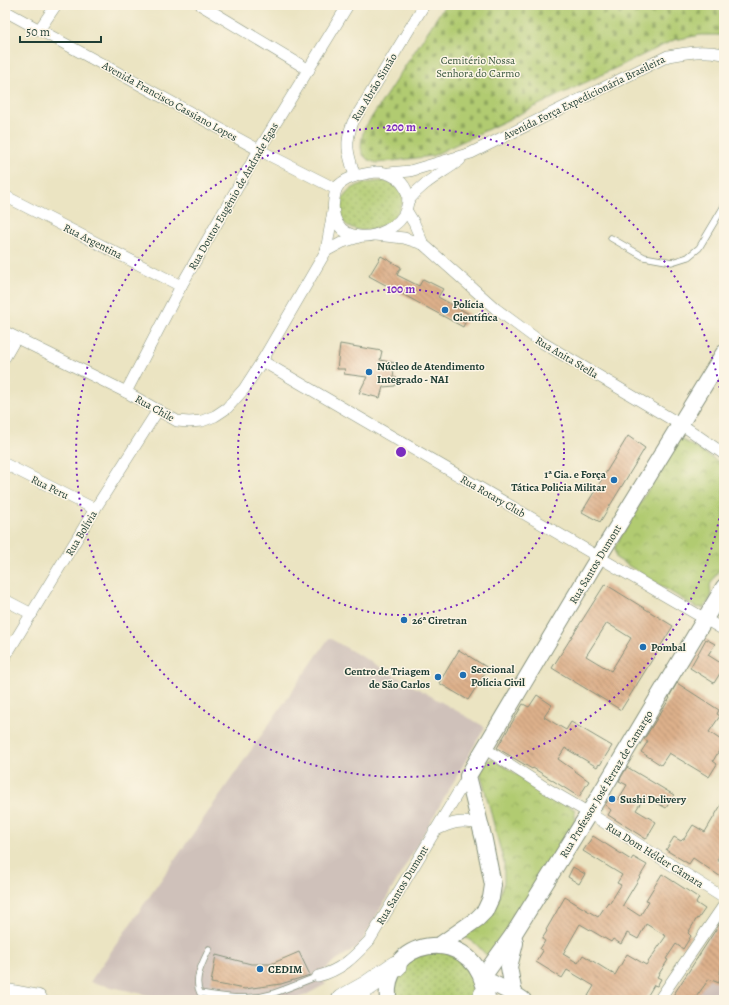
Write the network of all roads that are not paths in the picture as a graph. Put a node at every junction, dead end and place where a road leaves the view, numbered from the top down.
1 (56, 5) edge
2 (201, 5) edge
3 (348, 5) edge
4 (424, 5) edge
5 (5, 12) edge
6 (39, 30) junction
7 (724, 54) edge
8 (309, 70) junction
9 (259, 150) junction
10 (471, 153) junction
11 (389, 174) junction
12 (355, 176) junction
13 (336, 189) junction
14 (5, 196) edge
15 (407, 206) junction
16 (724, 206) edge
17 (333, 211) junction
18 (376, 235) junction
19 (359, 237) junction
20 (611, 238) dead end
21 (423, 244) junction
22 (326, 251) junction
23 (181, 286) junction
24 (5, 332) edge
25 (16, 338) junction
26 (724, 353) edge
27 (5, 357) edge
28 (262, 361) junction
29 (126, 392) junction
30 (158, 410) junction
31 (680, 424) junction
32 (724, 454) edge
33 (5, 464) edge
34 (95, 509) junction
35 (598, 558) junction
36 (724, 587) edge
37 (5, 600) edge
38 (32, 614) junction
39 (705, 619) junction
40 (724, 630) edge
41 (5, 657) edge
42 (484, 748) junction
43 (468, 776) junction
44 (589, 813) junction
45 (480, 824) junction
46 (434, 832) junction
47 (724, 898) edge
48 (724, 905) edge
49 (513, 935) junction
50 (440, 945) junction
51 (208, 949) dead end
52 (396, 966) junction
53 (318, 976) joint
54 (484, 993) edge
55 (5, 994) edge
56 (518, 997) edge
57 (37, 1000) edge
58 (342, 1000) edge
59 (388, 1000) edge
60 (659, 1000) edge

1 - 6 street
2 - 8 street
3 - 8 street, Rua Doutor Eugênio de Andrade Egas
4 - 12 street, Rua Abrão Simão
5 - 6 street, Avenida Francisco Cassiano Lopes
6 - 9 street, Avenida Francisco Cassiano Lopes
7 - 10 street, Avenida Força Expedicionária Brasileira
8 - 9 street, Rua Doutor Eugênio de Andrade Egas
9 - 13 street, Avenida Francisco Cassiano Lopes
9 - 23 street, Rua Doutor Eugênio de Andrade Egas
10 - 11 street, Avenida Força Expedicionária Brasileira
10 - 15 street, Avenida Força Expedicionária Brasileira
11 - 12 street
11 - 15 street
12 - 13 street
13 - 17 street
14 - 23 street, Rua Argentina
15 - 18 street
15 - 21 street
16 - 20 lane
17 - 19 street
17 - 22 street
18 - 19 street
18 - 21 street
19 - 22 street
21 - 31 street, Rua Anita Stella
22 - 28 street, Rua Chile
23 - 29 street, Rua Doutor Eugênio de Andrade Egas
24 - 25 street, Rua Chile
25 - 27 street
25 - 29 street, Rua Chile
26 - 31 street, Rua Santos Dumont
28 - 30 street, Rua Chile
28 - 35 street, Rua Rotary Club
29 - 30 street, Rua Chile
30 - 34 street, Rua Bolívia
31 - 32 street, Rua Anita Stella
31 - 35 street, Rua Santos Dumont
33 - 34 street, Rua Peru
34 - 38 street, Rua Bolívia
35 - 39 street, Rua Rotary Club
35 - 42 street, Rua Santos Dumont
36 - 39 street, Rua Professor José Ferraz de Camargo
37 - 38 street
38 - 41 street, Rua Bolívia
39 - 40 street, Rua Rotary Club
39 - 44 street, Rua Professor José Ferraz de Camargo
42 - 43 street, Rua Santos Dumont
42 - 44 street, Rua Dom Hélder Câmara
43 - 45 street
43 - 46 street, Rua Santos Dumont
44 - 47 street, Rua Dom Hélder Câmara
44 - 49 street, Rua Professor José Ferraz de Camargo
45 - 46 street
45 - 50 street
46 - 53 street, Rua Santos Dumont
48 - 60 street
49 - 54 street, Rua Professor José Ferraz de Camargo
49 - 56 street
50 - 52 street
50 - 54 street
51 - 53 lane
52 - 58 highway
52 - 59 street
54 - 56 street
55 - 57 highway

